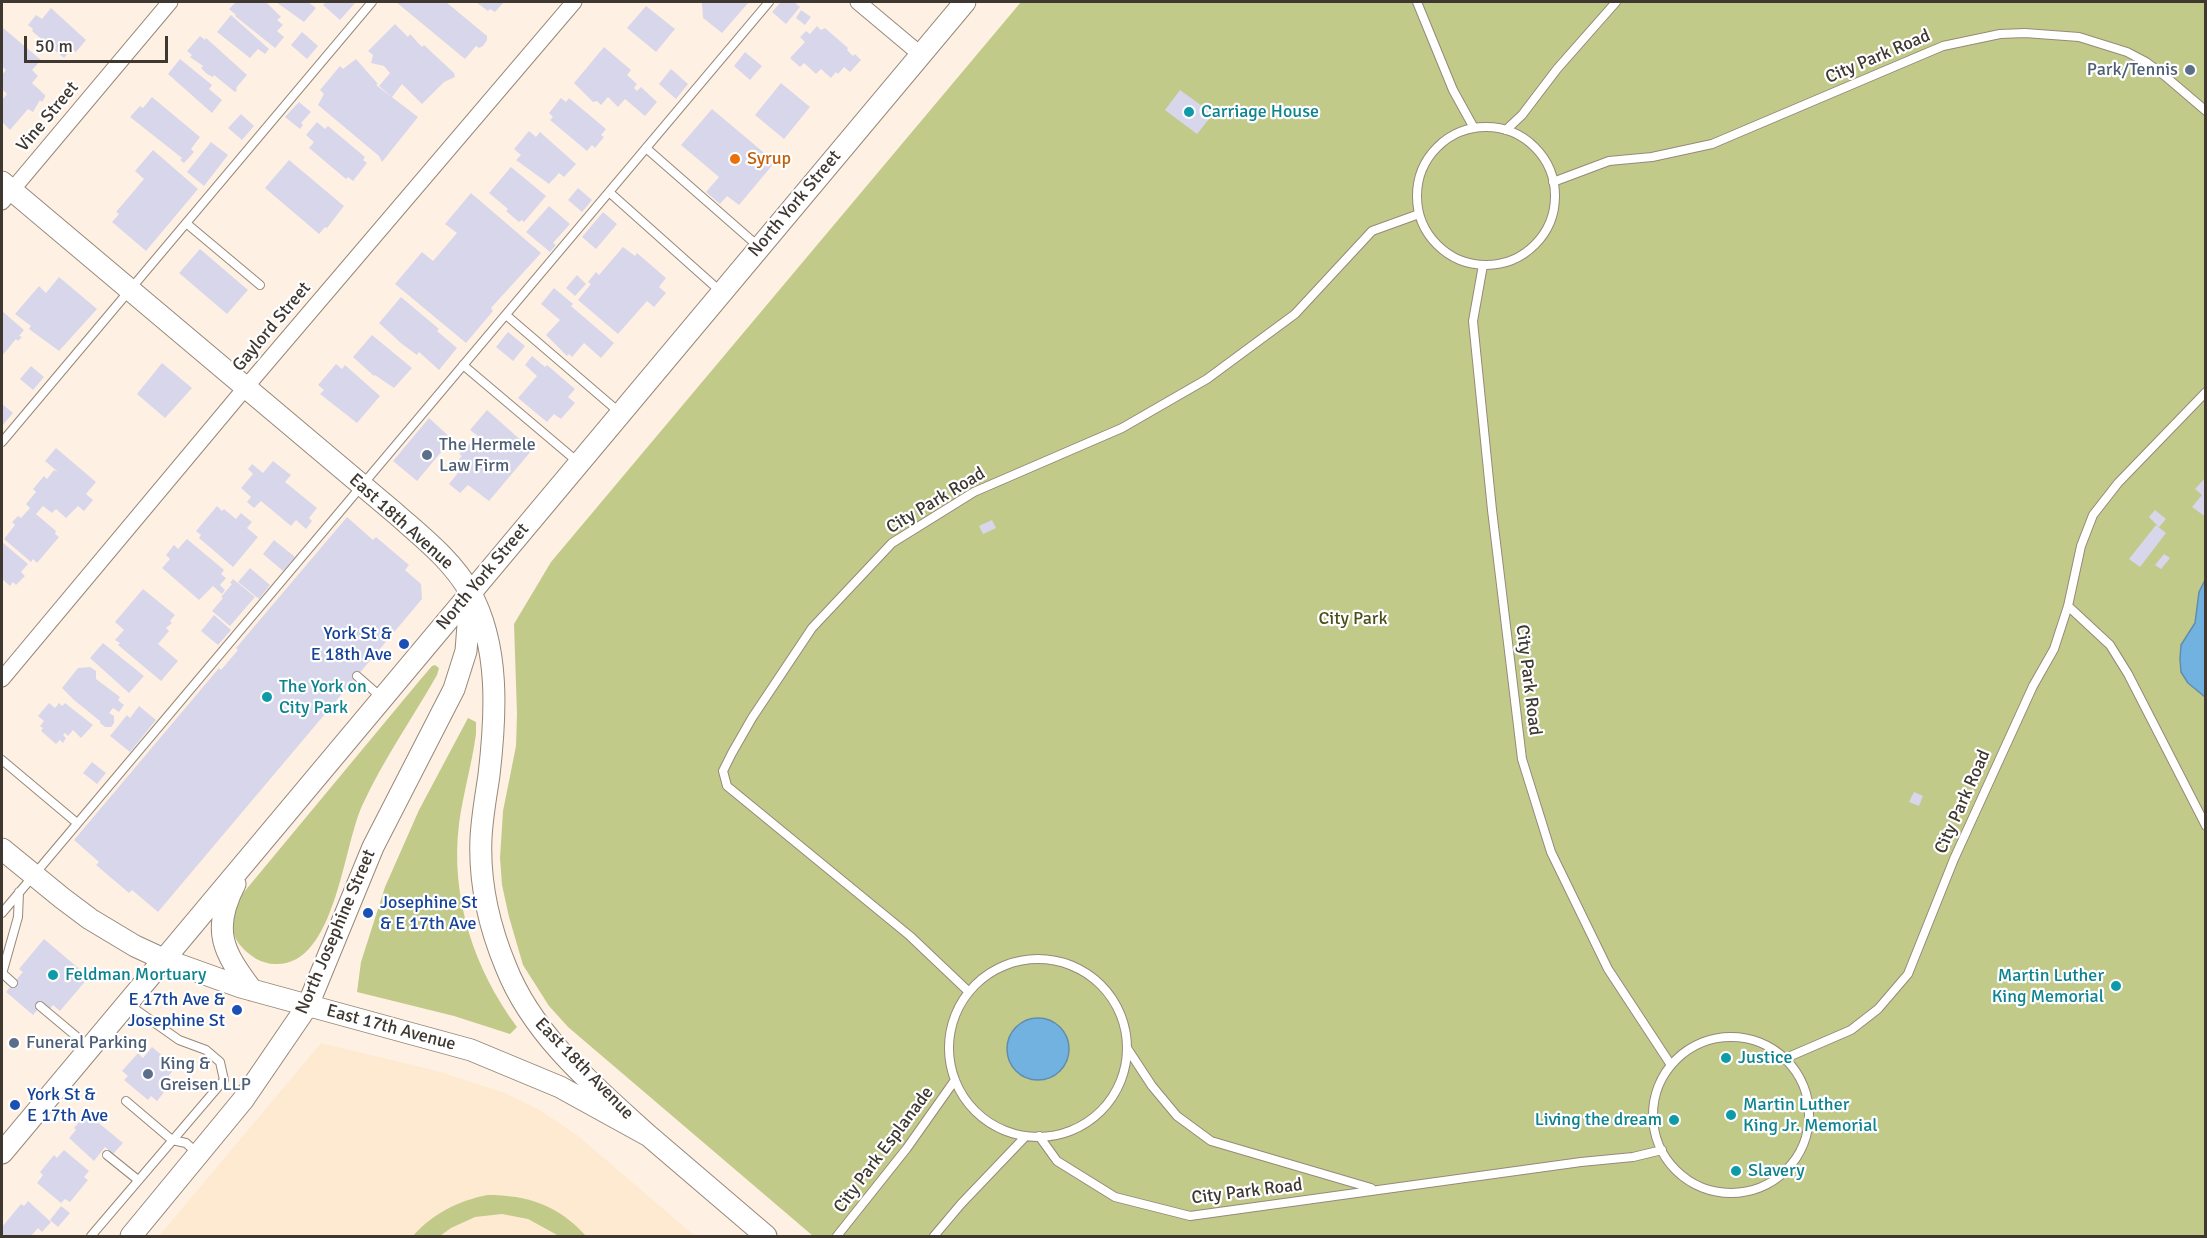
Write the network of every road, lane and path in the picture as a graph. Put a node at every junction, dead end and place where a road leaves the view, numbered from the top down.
1 (170, 2) edge
2 (372, 2) edge
3 (574, 2) edge
4 (769, 2) edge
5 (858, 2) edge
6 (964, 2) edge
7 (1416, 2) edge
8 (1616, 2) edge
9 (920, 54) junction
10 (2205, 111) edge
11 (1474, 128) junction
12 (1506, 130) junction
13 (646, 148) junction
14 (1553, 182) junction
15 (5, 191) edge
16 (609, 192) junction
17 (1419, 214) junction
18 (186, 223) junction
19 (759, 247) junction
20 (1483, 265) junction
21 (260, 285) dead end
22 (130, 290) junction
23 (721, 292) junction
24 (506, 315) junction
25 (463, 365) junction
26 (246, 387) junction
27 (2205, 392) edge
28 (620, 413) junction
29 (2, 442) edge
30 (579, 463) junction
31 (362, 485) junction
32 (470, 592) junction
33 (2068, 606) junction
34 (357, 676) dead end
35 (2, 679) edge
36 (382, 698) junction
37 (2, 760) edge
38 (76, 823) junction
39 (2205, 826) edge
40 (257, 847) junction
41 (2, 849) edge
42 (33, 875) junction
43 (19, 892) junction
44 (2, 913) edge
45 (163, 959) junction
46 (2, 974) edge
47 (13, 983) dead end
48 (252, 990) junction
49 (969, 992) junction
50 (127, 1003) junction
51 (308, 1005) junction
52 (40, 1006) dead end
53 (89, 1047) junction
54 (1127, 1047) junction
55 (1786, 1058) junction
56 (1671, 1065) junction
57 (955, 1080) junction
58 (126, 1101) dead end
59 (649, 1136) junction
60 (1039, 1136) junction
61 (1024, 1137) junction
62 (172, 1140) junction
63 (1662, 1150) junction
64 (2, 1153) edge
65 (107, 1155) dead end
66 (199, 1155) junction
67 (138, 1180) junction
68 (1376, 1190) junction
69 (91, 1236) edge
70 (131, 1236) edge
71 (766, 1236) edge
72 (837, 1236) edge
73 (934, 1236) edge

1 - 15 street, Vine Street
2 - 18 lane
3 - 26 street, Gaylord Street
4 - 13 lane
5 - 9 street
6 - 9 main road, North York Street
7 - 11 lane
8 - 12 lane
9 - 19 main road, North York Street
10 - 14 lane, City Park Road
11 - 12 lane
11 - 17 lane
12 - 14 lane
13 - 16 lane
13 - 19 lane
14 - 20 lane
15 - 22 main road, East 18th Avenue
16 - 23 lane
16 - 24 lane
17 - 20 lane
17 - 49 lane, City Park Road
18 - 21 lane
18 - 22 lane
19 - 23 main road, North York Street
20 - 56 lane, City Park Road
22 - 26 main road, East 18th Avenue
22 - 29 lane
23 - 28 main road, North York Street
24 - 25 lane
24 - 28 lane
25 - 30 lane
25 - 31 lane
26 - 31 main road, East 18th Avenue
26 - 35 street, Gaylord Street
27 - 33 lane, City Park Road
28 - 30 main road, North York Street
30 - 32 main road, North York Street
31 - 32 main road, East 18th Avenue
31 - 38 lane
32 - 36 main road, North York Street
32 - 51 main road, North Josephine Street
32 - 59 main road, East 18th Avenue
33 - 39 lane
33 - 55 lane, City Park Road
34 - 36 lane
36 - 40 main road, North York Street
37 - 38 lane
38 - 42 lane
40 - 45 main road, North York Street
40 - 48 main road
41 - 42 main road, East 17th Avenue
42 - 43 lane
42 - 45 main road, East 17th Avenue
43 - 44 lane
43 - 46 lane
45 - 48 main road, East 17th Avenue
45 - 50 main road, North York Street
46 - 47 lane
48 - 51 main road, East 17th Avenue
49 - 54 lane
49 - 57 lane
50 - 53 main road, North York Street
50 - 62 lane
51 - 59 main road, East 17th Avenue
51 - 66 main road, North Josephine Street
52 - 53 lane
53 - 64 main road, North York Street
54 - 60 lane
54 - 68 lane, City Park Road
55 - 56 lane
55 - 63 lane
56 - 63 lane
57 - 61 lane
57 - 72 lane, City Park Esplanade
58 - 62 lane
59 - 71 main road, East 17th Avenue
60 - 61 lane
60 - 68 lane, City Park Road
61 - 73 lane
62 - 66 lane
62 - 67 lane
63 - 68 lane, City Park Road
65 - 67 lane
66 - 70 main road, North Josephine Street
67 - 69 lane

